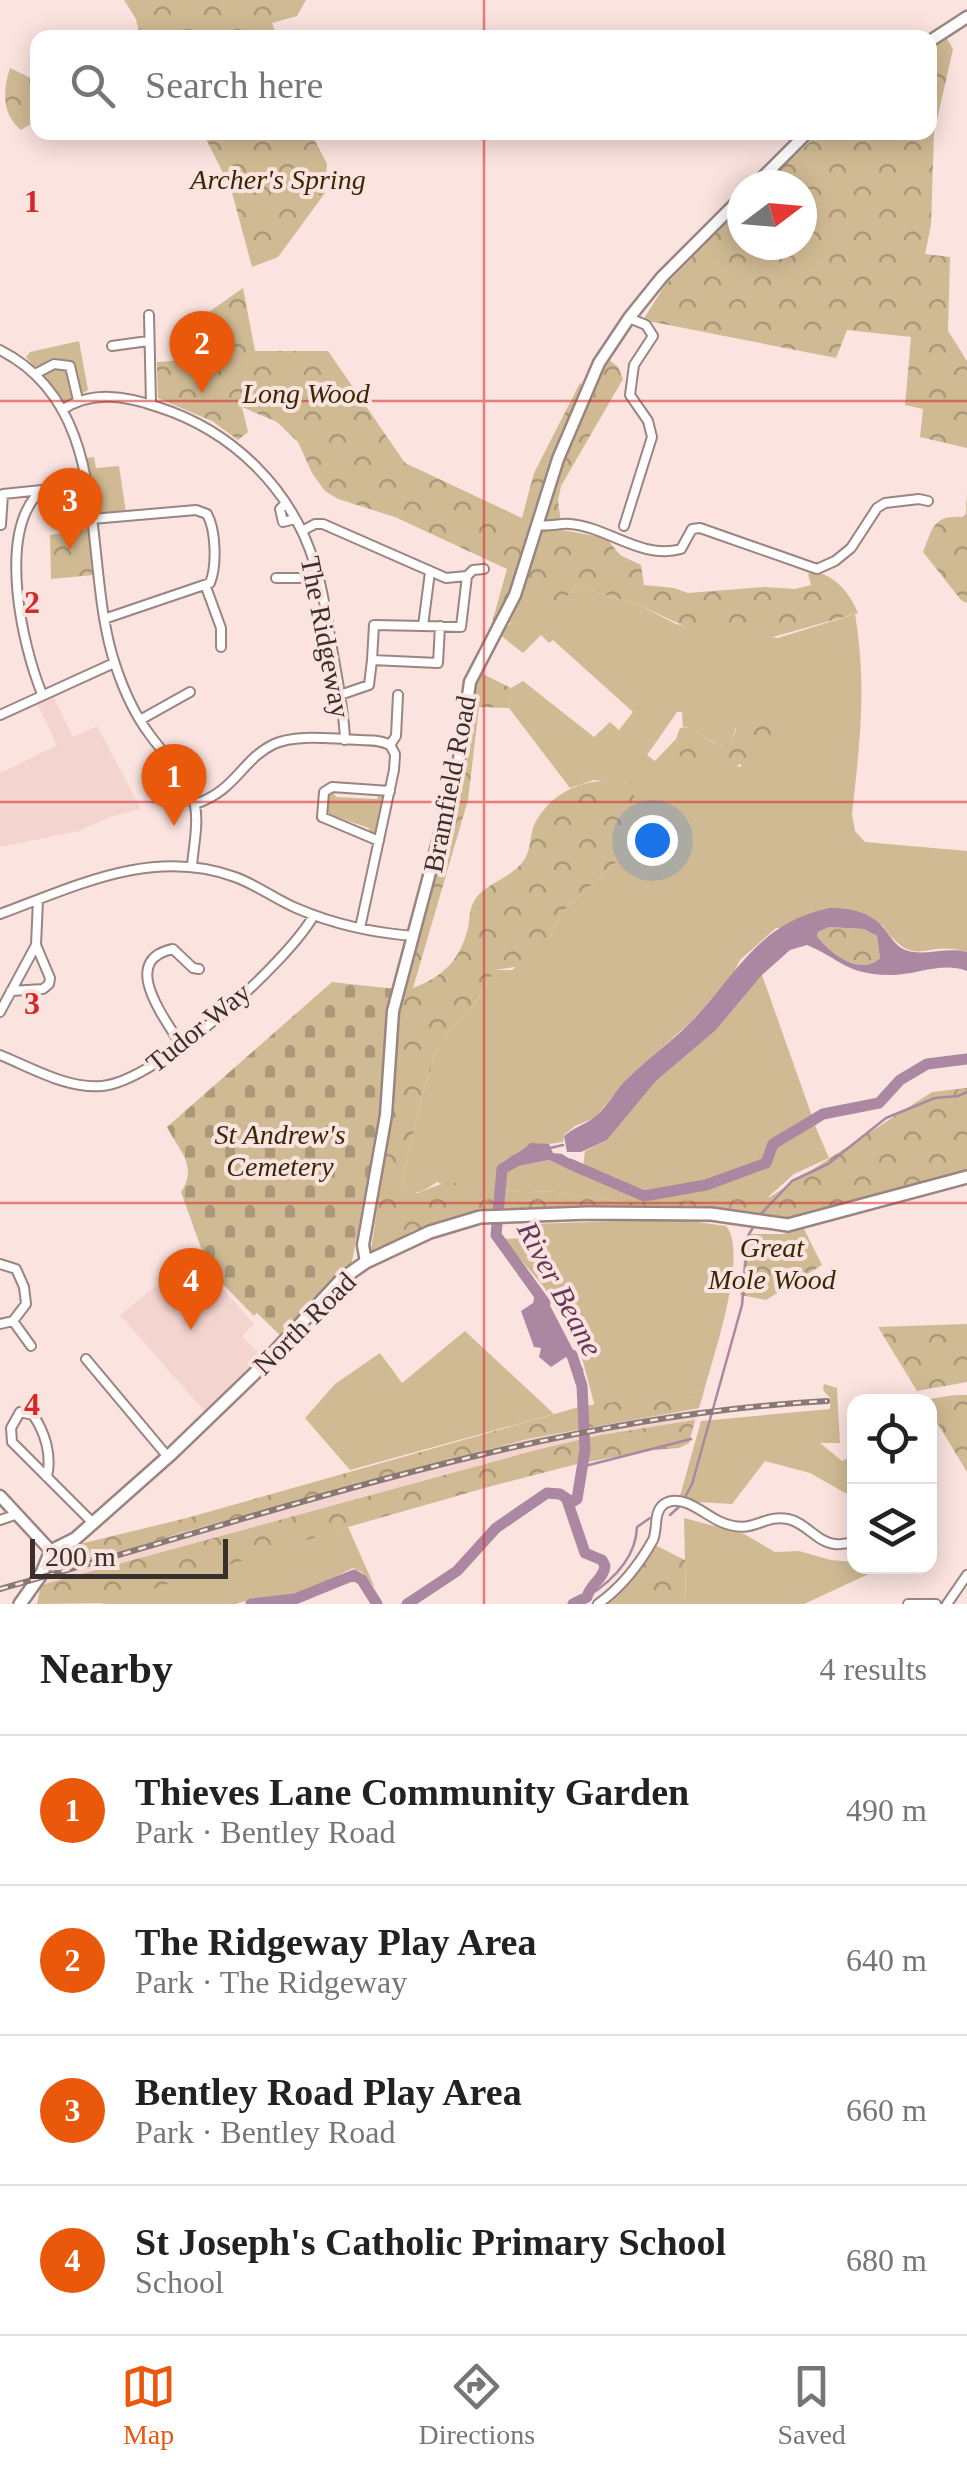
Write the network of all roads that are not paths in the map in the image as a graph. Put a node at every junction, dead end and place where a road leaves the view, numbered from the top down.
1 (967, 17) edge
2 (937, 36) edge
3 (800, 140) edge
4 (769, 170) edge
5 (727, 212) edge
6 (148, 316) dead end
7 (629, 318) junction
8 (148, 341) junction
9 (112, 346) dead end
10 (0, 350) edge
11 (35, 374) junction
12 (78, 400) junction
13 (151, 404) junction
14 (62, 410) junction
15 (85, 477) junction
16 (46, 490) junction
17 (928, 501) dead end
18 (92, 519) junction
19 (1, 524) edge
20 (538, 525) junction
21 (12, 526) junction
22 (624, 526) dead end
23 (302, 531) junction
24 (484, 569) dead end
25 (430, 572) junction
26 (318, 573) junction
27 (467, 576) junction
28 (276, 578) dead end
29 (206, 586) junction
30 (104, 619) junction
31 (423, 626) junction
32 (440, 626) junction
33 (221, 646) dead end
34 (372, 660) junction
35 (114, 663) junction
36 (190, 692) dead end
37 (42, 694) junction
38 (340, 695) junction
39 (398, 695) dead end
40 (0, 716) edge
41 (140, 720) junction
42 (345, 740) junction
43 (390, 745) junction
44 (390, 790) junction
45 (195, 804) junction
46 (379, 842) junction
47 (192, 867) junction
48 (38, 900) junction
49 (0, 914) edge
50 (314, 915) junction
51 (360, 928) junction
52 (414, 936) junction
53 (36, 945) junction
54 (199, 969) dead end
55 (12, 992) junction
56 (0, 1012) edge
57 (181, 1045) junction
58 (0, 1056) edge
59 (967, 1177) edge
60 (366, 1262) junction
61 (0, 1264) edge
62 (13, 1321) junction
63 (0, 1324) edge
64 (31, 1346) dead end
65 (86, 1360) dead end
66 (168, 1457) junction
67 (48, 1477) junction
68 (0, 1496) edge
69 (18, 1514) junction
70 (0, 1520) edge
71 (93, 1523) junction
72 (847, 1543) edge
73 (51, 1551) junction
74 (967, 1575) edge
75 (20, 1604) edge
76 (598, 1604) edge
77 (908, 1604) edge
78 (936, 1604) edge
79 (947, 1604) edge

1 - 2 street
3 - 4 street
5 - 7 street, Bramfield Road
6 - 8 street
7 - 20 street, Bramfield Road
7 - 22 street
8 - 9 street
8 - 13 street
10 - 11 street
11 - 12 street
11 - 14 street
12 - 13 street, The Ridgeway
12 - 14 street
13 - 23 street, The Ridgeway
14 - 15 street
15 - 16 street
15 - 18 street
16 - 19 street
16 - 21 street
17 - 20 street
18 - 29 street
18 - 30 street
19 - 21 street
20 - 52 street, Bramfield Road
21 - 37 street
23 - 25 street
23 - 26 street, The Ridgeway
24 - 27 street
25 - 27 street
25 - 31 street
26 - 28 street
26 - 38 street, The Ridgeway
27 - 32 street
29 - 30 street
29 - 33 street
30 - 35 street
31 - 32 street
31 - 34 street
32 - 34 street
34 - 38 street
35 - 37 street
35 - 41 street
36 - 41 street
37 - 40 street
38 - 42 street, The Ridgeway
39 - 43 street
41 - 45 street
42 - 43 street
42 - 45 street
43 - 44 street
44 - 46 street
44 - 46 street
45 - 47 street
46 - 51 street
47 - 48 street
47 - 50 street
48 - 49 street
48 - 53 street
50 - 51 street
50 - 57 street, Tudor Way
51 - 52 street
52 - 60 street, Bramfield Road
53 - 55 street
53 - 55 street
54 - 57 street
55 - 56 street
57 - 58 street, Tudor Way
59 - 60 main road, North Road
60 - 66 main road, North Road
61 - 62 street
62 - 63 street
62 - 64 street
65 - 66 street
66 - 71 main road, North Road
67 - 67 street
67 - 71 street
68 - 69 street
69 - 70 street
69 - 73 street
71 - 73 main road, North Road
72 - 76 street
73 - 75 main road, North Road
74 - 79 street
77 - 78 street

